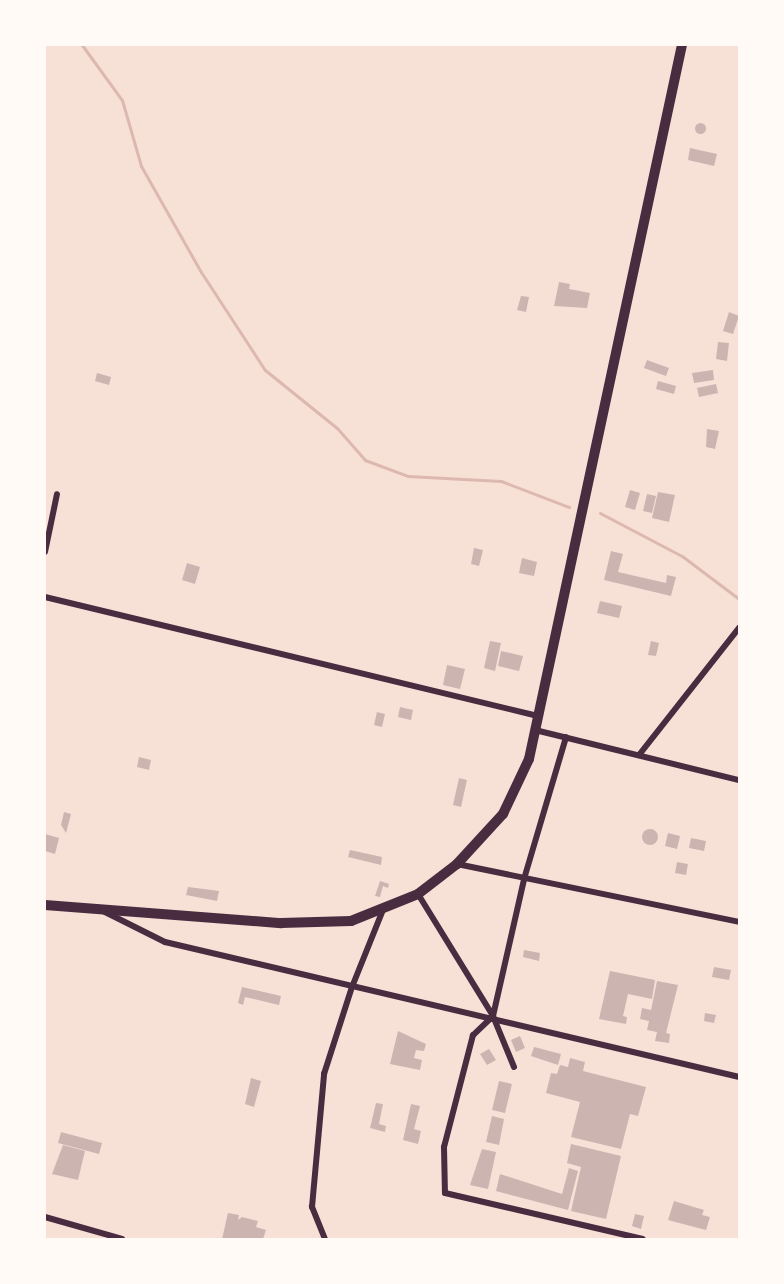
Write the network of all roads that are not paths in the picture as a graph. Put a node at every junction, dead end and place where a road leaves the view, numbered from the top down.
1 (681, 45) edge
2 (57, 494) dead end
3 (45, 552) edge
4 (45, 597) edge
5 (739, 628) edge
6 (538, 716) junction
7 (535, 730) junction
8 (566, 737) junction
9 (639, 755) junction
10 (739, 780) edge
11 (457, 864) junction
12 (524, 879) junction
13 (418, 894) junction
14 (45, 905) edge
15 (96, 908) junction
16 (383, 910) junction
17 (739, 922) edge
18 (352, 987) junction
19 (493, 1016) junction
20 (514, 1066) dead end
21 (739, 1077) edge
22 (45, 1217) edge
23 (122, 1239) edge
24 (325, 1239) edge
25 (644, 1239) edge

1 - 6 highway
2 - 3 street
4 - 6 street
5 - 9 street
6 - 7 highway
7 - 8 street
7 - 11 highway
8 - 9 street
8 - 12 street
9 - 10 street
11 - 12 street
11 - 13 highway
12 - 17 street
12 - 19 street
13 - 16 highway
13 - 19 street
14 - 15 highway
15 - 16 highway
15 - 18 street
16 - 18 street
18 - 19 street
18 - 24 street
19 - 20 street
19 - 21 street
19 - 25 street
22 - 23 street

